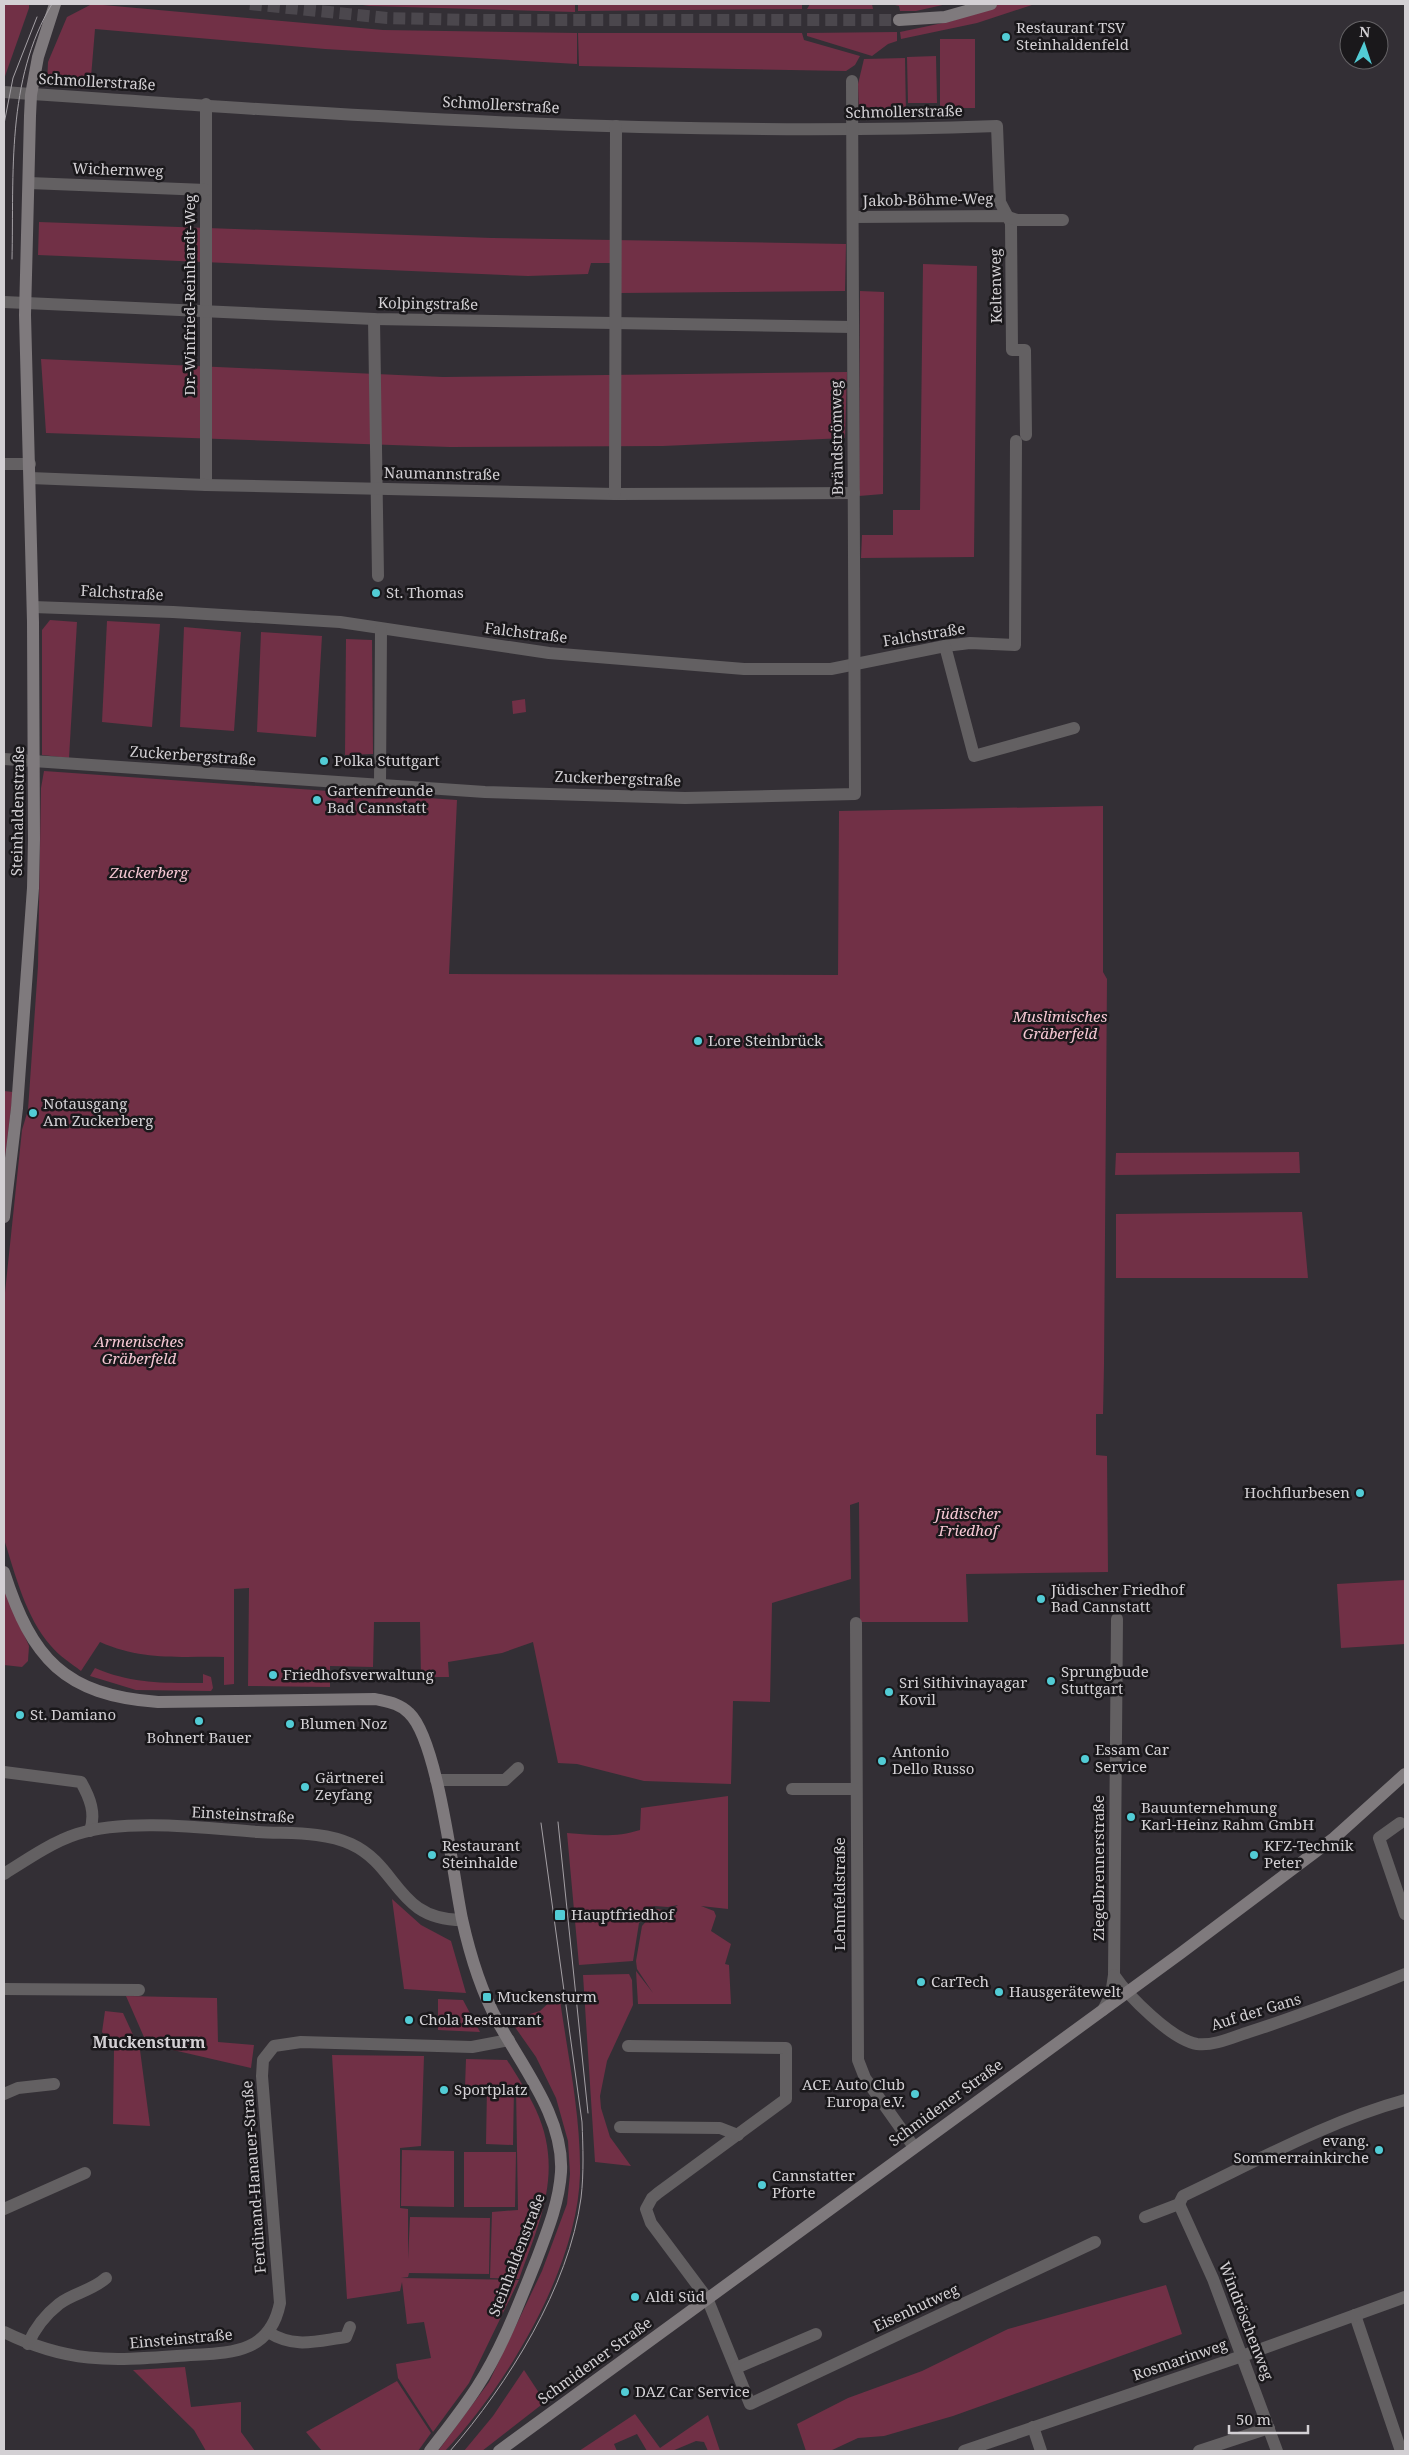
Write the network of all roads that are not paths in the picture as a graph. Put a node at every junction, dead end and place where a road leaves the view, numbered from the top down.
1 (55, 4) edge
2 (963, 4) edge
3 (991, 4) edge
4 (852, 82) dead end
5 (4, 92) edge
6 (31, 94) junction
7 (206, 104) junction
8 (616, 126) junction
9 (997, 126) joint
10 (853, 130) junction
11 (29, 183) junction
12 (206, 190) junction
13 (1005, 216) junction
14 (853, 217) junction
15 (1062, 220) dead end
16 (4, 302) edge
17 (26, 302) junction
18 (208, 312) junction
19 (374, 319) junction
20 (614, 324) junction
21 (852, 327) junction
22 (4, 464) edge
23 (30, 464) junction
24 (30, 478) junction
25 (206, 485) junction
26 (378, 489) junction
27 (854, 493) junction
28 (615, 494) junction
29 (378, 576) dead end
30 (33, 606) junction
31 (381, 630) junction
32 (1015, 645) joint
33 (945, 646) junction
34 (855, 663) junction
35 (1074, 728) dead end
36 (4, 759) edge
37 (35, 761) junction
38 (380, 785) junction
39 (855, 794) joint
40 (4, 1217) edge
41 (4, 1572) edge
42 (1117, 1619) dead end
43 (856, 1623) dead end
44 (518, 1768) dead end
45 (4, 1772) edge
46 (1405, 1774) edge
47 (436, 1780) junction
48 (792, 1789) dead end
49 (856, 1789) junction
50 (1400, 1823) dead end
51 (90, 1831) junction
52 (4, 1874) edge
53 (1405, 1914) edge
54 (462, 1920) junction
55 (1405, 1974) edge
56 (1114, 1975) junction
57 (4, 1990) edge
58 (139, 1990) dead end
59 (1129, 1992) junction
60 (1103, 2010) junction
61 (509, 2040) junction
62 (628, 2046) dead end
63 (54, 2084) dead end
64 (4, 2094) edge
65 (1405, 2100) edge
66 (620, 2127) dead end
67 (738, 2135) junction
68 (914, 2147) junction
69 (85, 2173) dead end
70 (1179, 2204) junction
71 (4, 2210) edge
72 (1145, 2217) dead end
73 (1096, 2242) dead end
74 (106, 2278) dead end
75 (1405, 2297) edge
76 (707, 2298) junction
77 (1355, 2316) junction
78 (350, 2327) dead end
79 (4, 2332) edge
80 (268, 2332) junction
81 (816, 2334) dead end
82 (28, 2344) junction
83 (1242, 2356) junction
84 (736, 2368) junction
85 (1034, 2427) junction
86 (1269, 2428) junction
87 (430, 2451) edge
88 (499, 2451) edge
89 (964, 2451) edge
90 (1041, 2451) edge
91 (1200, 2451) edge
92 (1276, 2451) edge
93 (1402, 2451) edge

1 - 6 street, Steinhaldenstraße
2 - 3 street
4 - 10 street, Brändströmweg
5 - 6 street, Schmollerstraße
6 - 7 street, Schmollerstraße
6 - 11 street, Steinhaldenstraße
7 - 8 street, Schmollerstraße
7 - 12 street, Dr.-Winfried-Reinhardt-Weg
8 - 10 street, Schmollerstraße
8 - 20 street
9 - 10 street, Schmollerstraße
9 - 13 street, Keltenweg
10 - 14 street, Brändströmweg
11 - 12 street, Wichernweg
11 - 17 street, Steinhaldenstraße
12 - 18 street, Dr.-Winfried-Reinhardt-Weg
13 - 14 street, Jakob-Böhme-Weg
13 - 15 street, Jakob-Böhme-Weg
13 - 32 street, Keltenweg
14 - 21 street, Brändströmweg
16 - 17 street, Kolpingstraße
17 - 18 street, Kolpingstraße
17 - 23 street, Steinhaldenstraße
18 - 19 street, Kolpingstraße
18 - 25 street, Dr.-Winfried-Reinhardt-Weg
19 - 20 street, Kolpingstraße
19 - 26 street
20 - 21 street, Kolpingstraße
20 - 28 street
21 - 27 street, Brändströmweg
22 - 23 street
23 - 24 street, Steinhaldenstraße
24 - 25 street, Naumannstraße
24 - 30 street, Steinhaldenstraße
25 - 26 street, Naumannstraße
26 - 28 street, Naumannstraße
26 - 29 street
27 - 28 street, Naumannstraße
27 - 34 street, Brändströmweg
30 - 31 street, Falchstraße
30 - 37 street, Steinhaldenstraße
31 - 34 street, Falchstraße
31 - 38 street
32 - 33 street, Falchstraße
33 - 34 street, Falchstraße
33 - 35 street
34 - 39 street, Brändströmweg
36 - 37 street, Zuckerbergstraße
37 - 38 street, Zuckerbergstraße
37 - 40 street, Steinhaldenstraße
38 - 39 street, Zuckerbergstraße
41 - 47 street, Steinhaldenstraße
42 - 56 street, Ziegelbrennerstraße
43 - 49 street, Lehmfeldstraße
44 - 47 street
45 - 51 street
46 - 59 street, Schmidener Straße
47 - 54 street, Steinhaldenstraße
48 - 49 street
49 - 68 street, Lehmfeldstraße
50 - 53 street
51 - 52 street, Einsteinstraße
51 - 54 street, Einsteinstraße
54 - 61 street, Steinhaldenstraße
55 - 59 street, Auf der Gans
56 - 59 street
56 - 60 street, Ziegelbrennerstraße
57 - 58 street
59 - 60 street, Schmidener Straße
60 - 68 street, Schmidener Straße
61 - 80 street, Ferdinand-Hanauer-Straße
61 - 87 street, Steinhaldenstraße
62 - 67 street
63 - 64 street
65 - 70 street
66 - 67 street
67 - 76 street
68 - 76 street, Schmidener Straße
69 - 71 street
70 - 72 street
70 - 83 street, Windröschenweg
73 - 84 street, Eisenhutweg
74 - 82 street
75 - 77 street, Rosmarinweg
76 - 84 street
76 - 88 street, Schmidener Straße
77 - 83 street, Rosmarinweg
77 - 93 street
78 - 80 street
79 - 82 street, Einsteinstraße
80 - 82 street, Einsteinstraße
81 - 84 street
83 - 85 street, Rosmarinweg
83 - 86 street, Windröschenweg
85 - 89 street, Rosmarinweg
85 - 90 street
86 - 91 street
86 - 92 street, Windröschenweg

